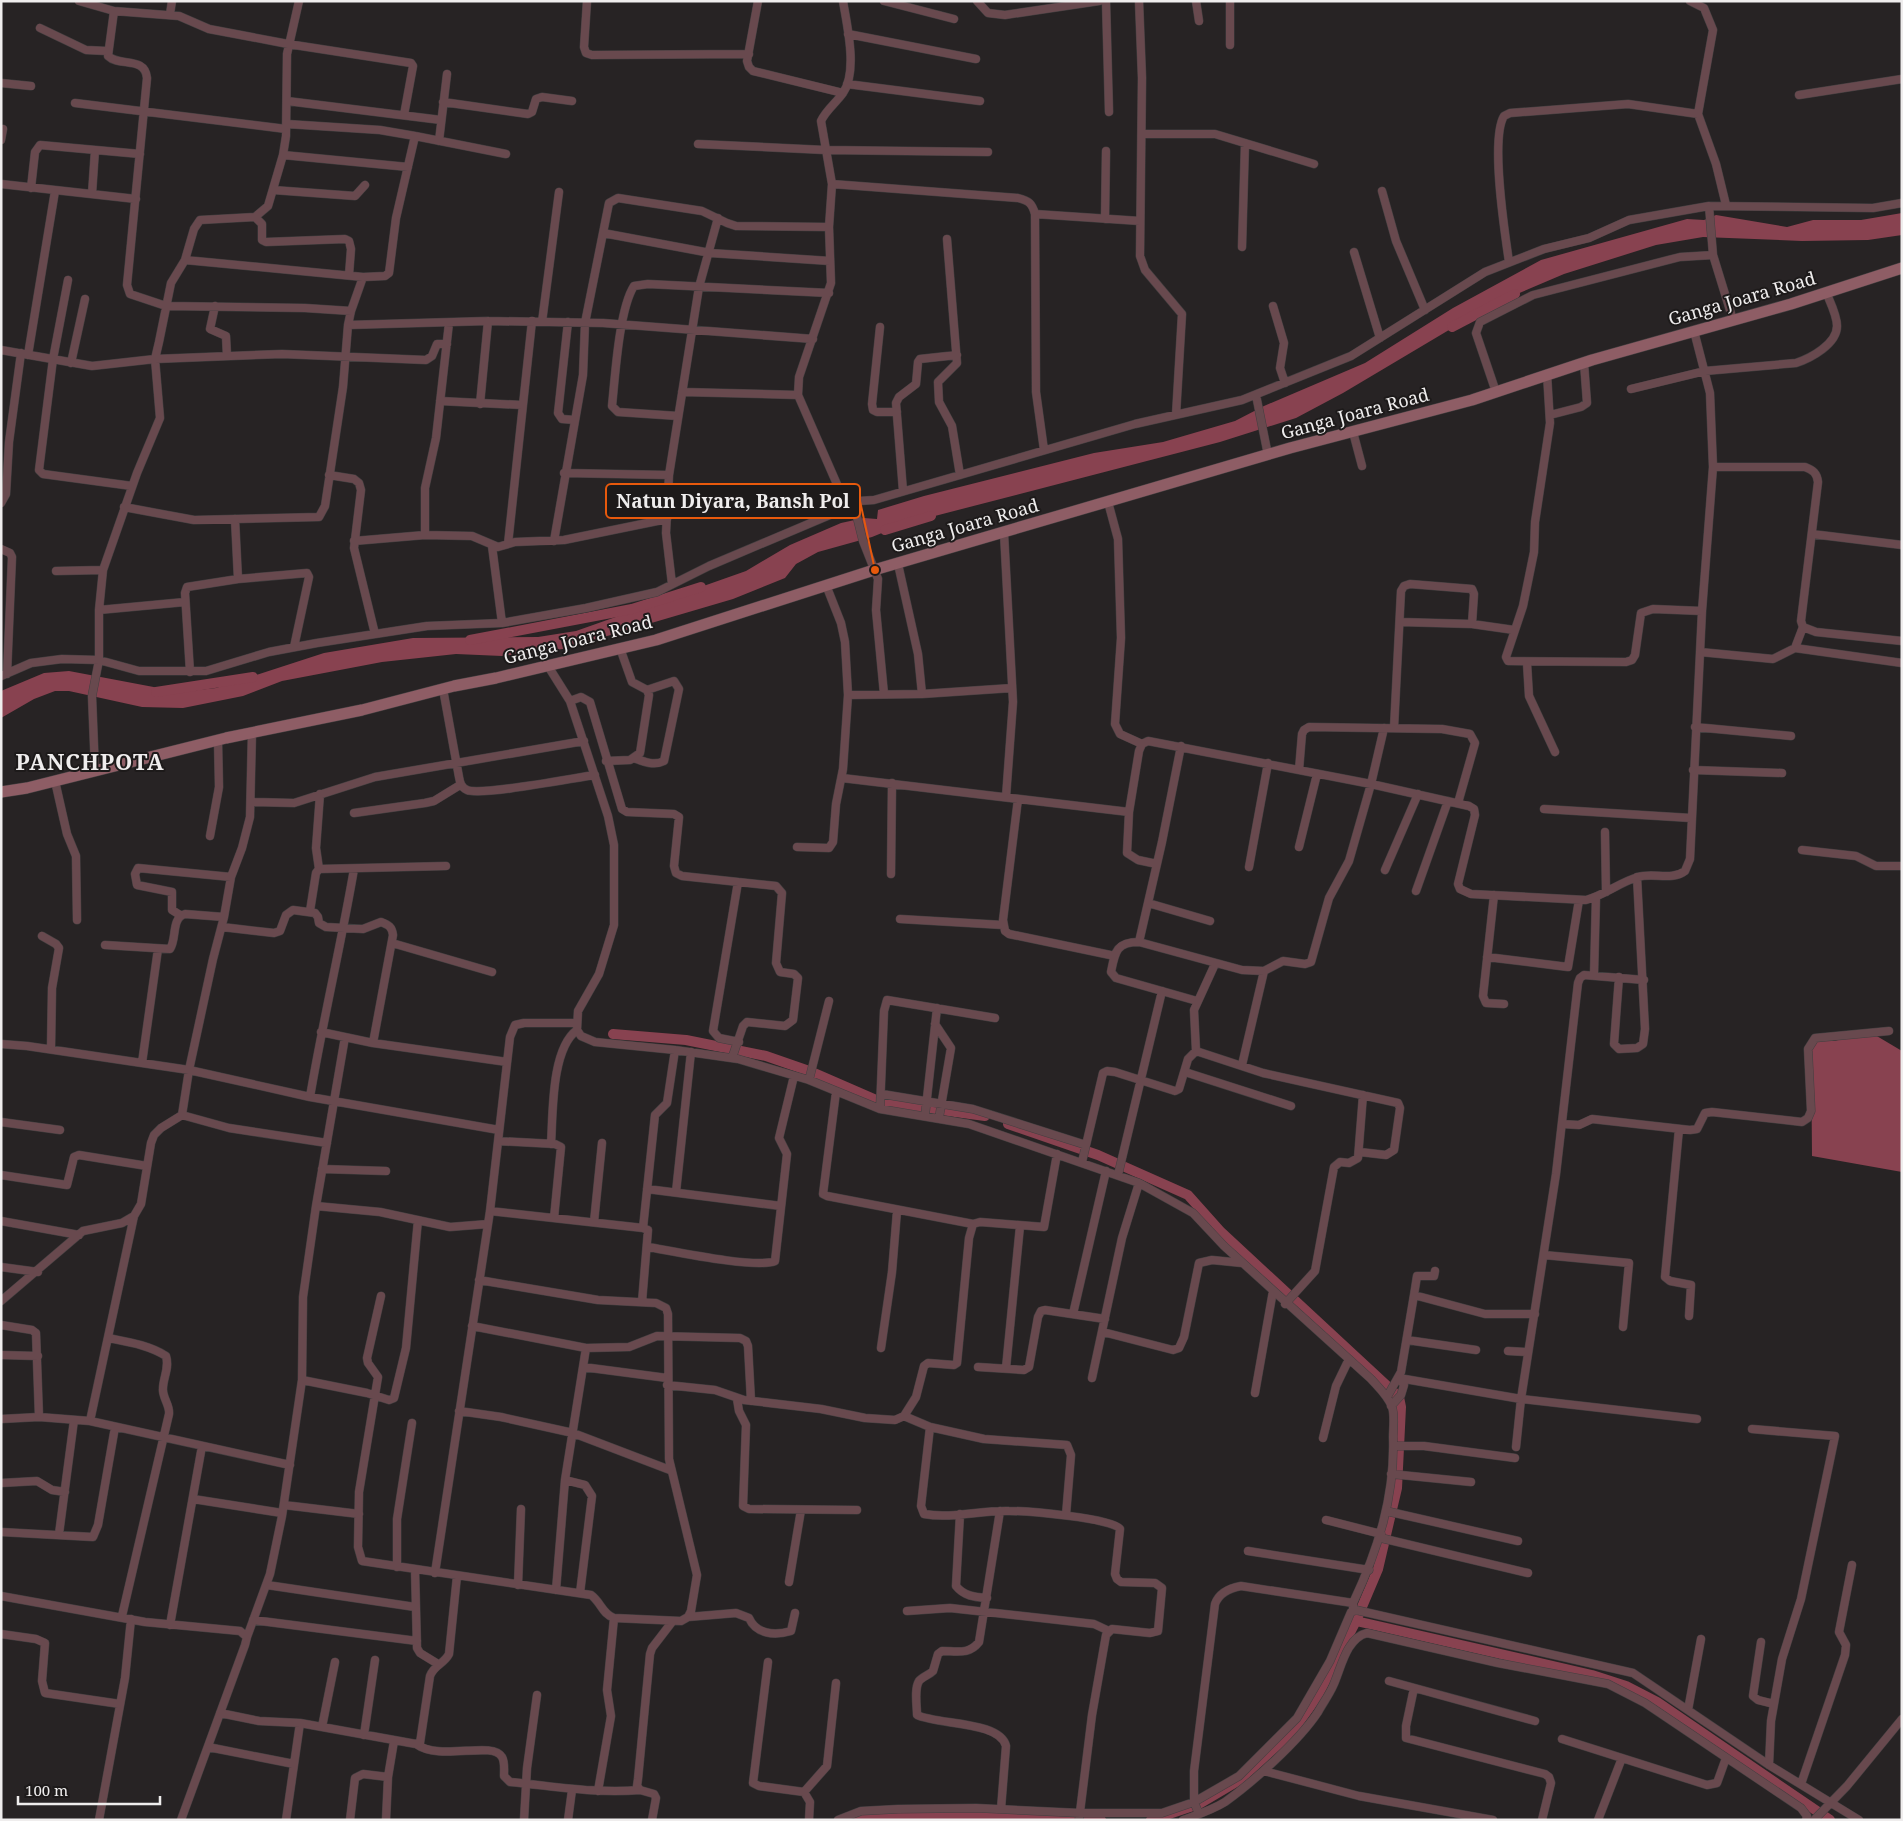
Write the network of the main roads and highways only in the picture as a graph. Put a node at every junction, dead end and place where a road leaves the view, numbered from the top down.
1 (1902, 268) edge
2 (1, 792) edge

1 - 2 main road, Ganga Joara Road

